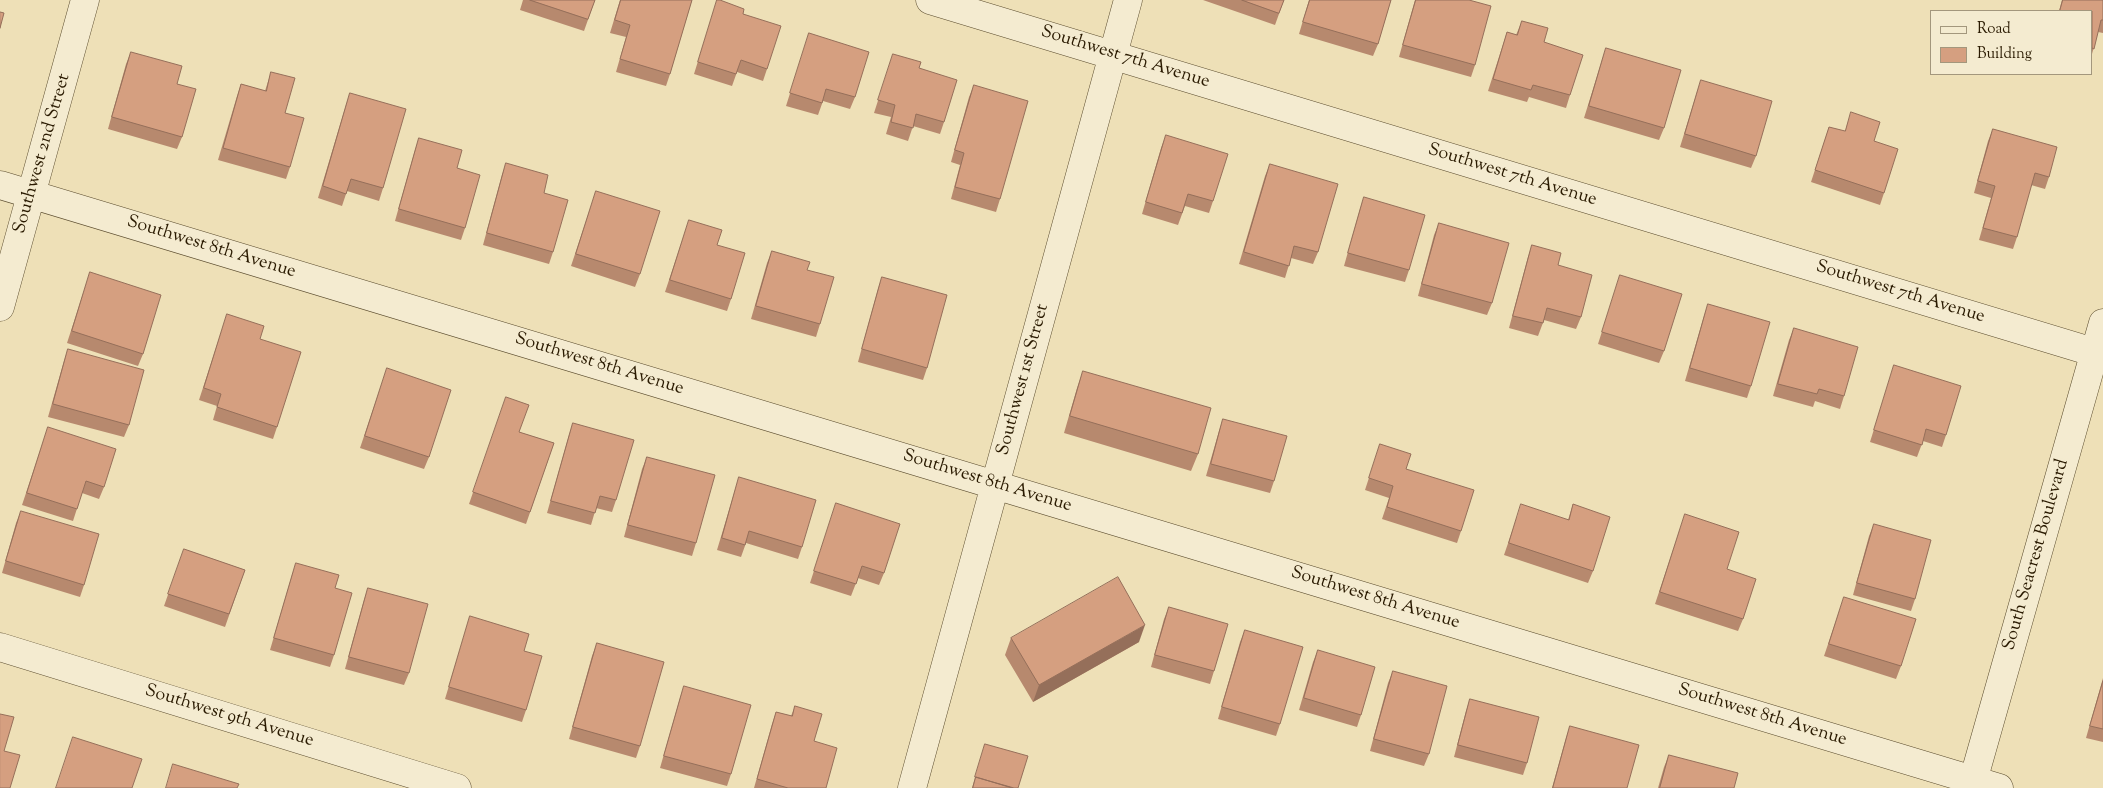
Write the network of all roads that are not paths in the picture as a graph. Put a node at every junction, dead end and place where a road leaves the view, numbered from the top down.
1 (85, 0) edge
2 (930, 0) edge
3 (1128, 0) edge
4 (1112, 54) junction
5 (0, 185) edge
6 (32, 194) junction
7 (0, 307) edge
8 (2103, 323) edge
9 (2099, 354) edge
10 (996, 484) junction
11 (0, 647) edge
12 (1981, 785) edge
13 (457, 788) edge
14 (912, 788) edge

1 - 6 street, Southwest 2nd Street
2 - 4 street, Southwest 7th Avenue
3 - 4 street, Southwest 1st Street
4 - 9 street, Southwest 7th Avenue
4 - 10 street, Southwest 1st Street
5 - 6 street, Southwest 8th Avenue
6 - 7 street, Southwest 2nd Street
6 - 10 street, Southwest 8th Avenue
8 - 9 street, South Seacrest Boulevard
9 - 12 street, South Seacrest Boulevard
10 - 12 street, Southwest 8th Avenue
10 - 14 street, Southwest 1st Street
11 - 13 street, Southwest 9th Avenue

